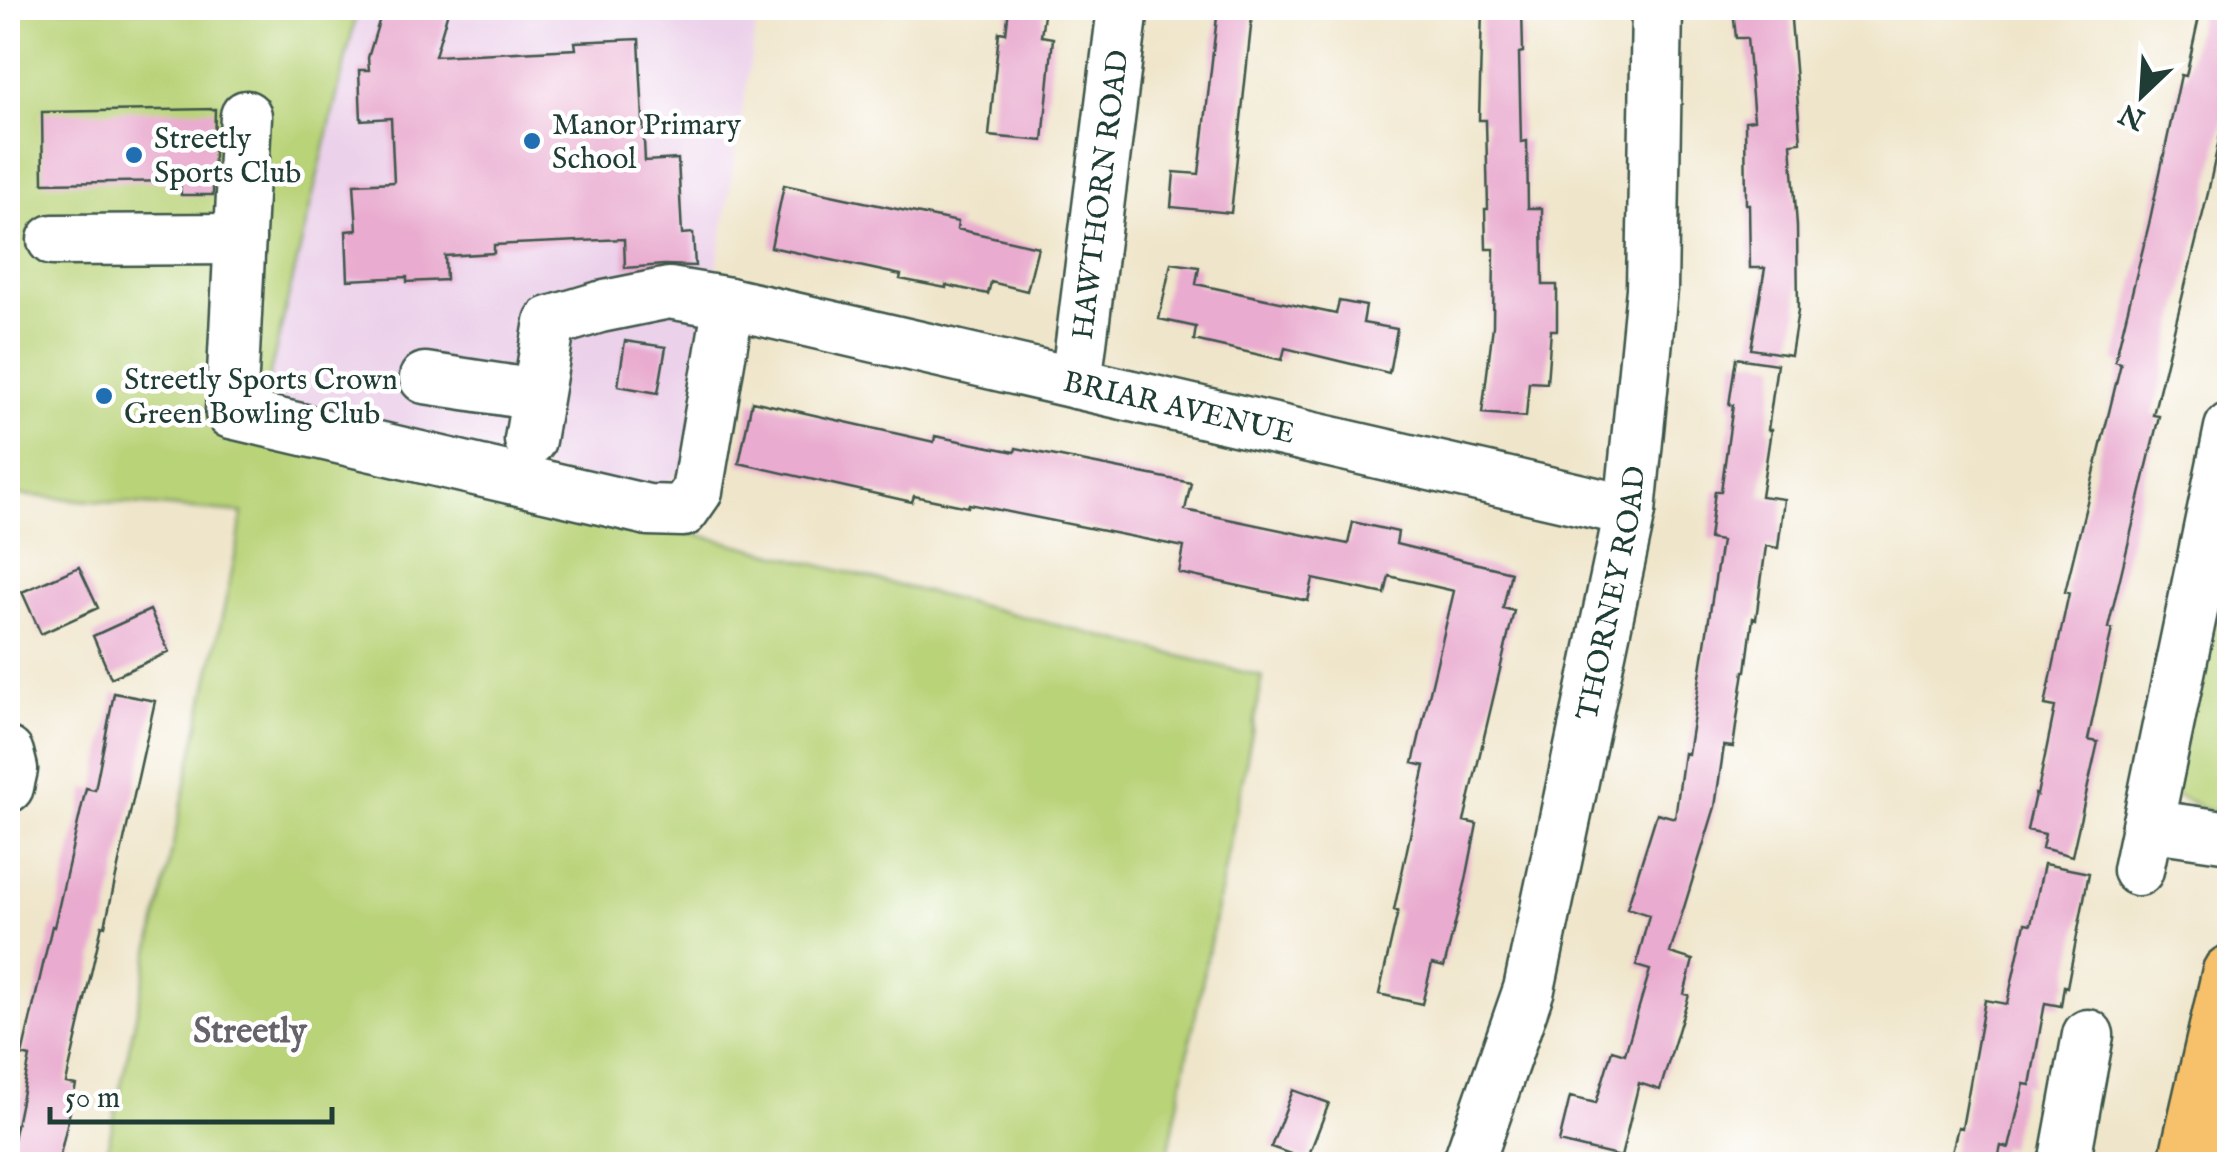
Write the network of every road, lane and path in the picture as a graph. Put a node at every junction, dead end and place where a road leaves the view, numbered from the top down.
1 (1123, 8) edge
2 (1656, 8) edge
3 (246, 116) dead end
4 (240, 239) junction
5 (53, 240) dead end
6 (729, 303) junction
7 (426, 378) dead end
8 (1076, 383) junction
9 (2230, 428) edge
10 (1630, 511) junction
11 (8, 753) edge
12 (8, 787) edge
13 (2230, 837) edge
14 (2230, 973) edge
15 (2088, 1035) dead end
16 (1468, 1164) edge
17 (2064, 1164) edge
18 (2186, 1164) edge

1 - 8 street, HAWTHORN ROAD
2 - 10 street, THORNEY ROAD
3 - 4 street
4 - 5 street
4 - 6 street
6 - 7 street, BRIAR AVENUE
6 - 8 street, BRIAR AVENUE
8 - 10 street, BRIAR AVENUE
9 - 13 street
10 - 16 street, THORNEY ROAD
11 - 12 street
14 - 18 highway
15 - 17 street

